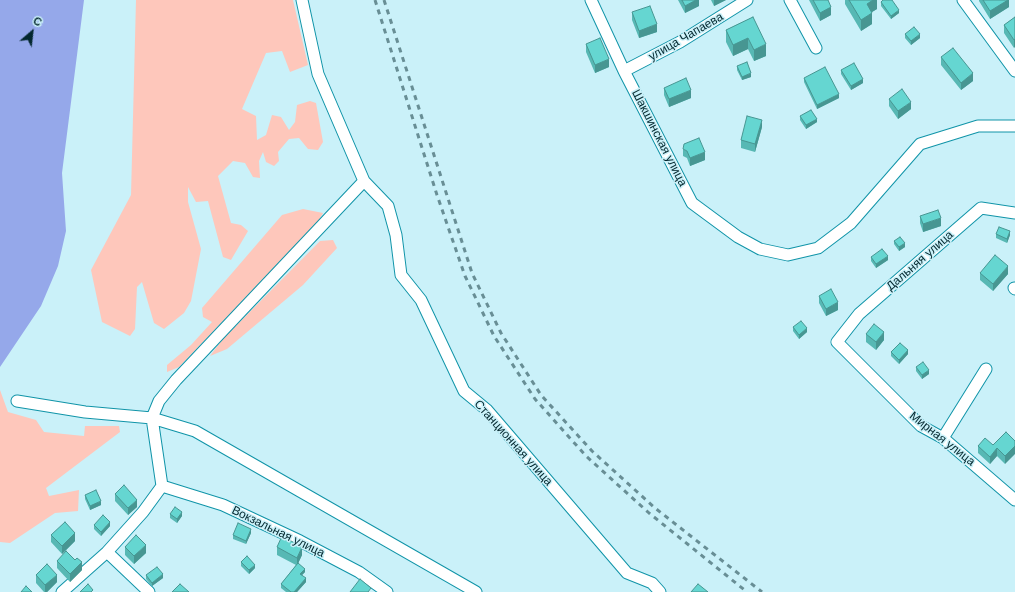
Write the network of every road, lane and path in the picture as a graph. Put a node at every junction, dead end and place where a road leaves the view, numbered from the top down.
1 (302, 0) edge
2 (591, 0) edge
3 (748, 0) edge
4 (790, 0) edge
5 (963, 0) edge
6 (816, 48) dead end
7 (1014, 68) edge
8 (624, 71) junction
9 (1015, 126) edge
10 (364, 181) junction
11 (1015, 213) edge
12 (837, 342) joint
13 (986, 369) dead end
14 (17, 401) dead end
15 (152, 418) junction
16 (943, 438) junction
17 (162, 486) junction
18 (1015, 500) edge
19 (107, 552) junction
20 (62, 592) edge
21 (149, 592) edge
22 (387, 592) edge
23 (476, 592) edge
24 (660, 592) edge

1 - 10 street
2 - 8 street, Шакшинская улица
3 - 8 street, улица Чапаева
4 - 6 street
5 - 7 street
8 - 9 street, Шакшинская улица
10 - 15 street
10 - 24 street, Станционная улица
11 - 12 street, Дальняя улица
12 - 16 street, Мирная улица
13 - 16 street
14 - 15 street
15 - 17 street
15 - 23 street
16 - 18 street, Мирная улица
17 - 19 street
17 - 22 street, Вокзальная улица
19 - 20 street
19 - 21 street

